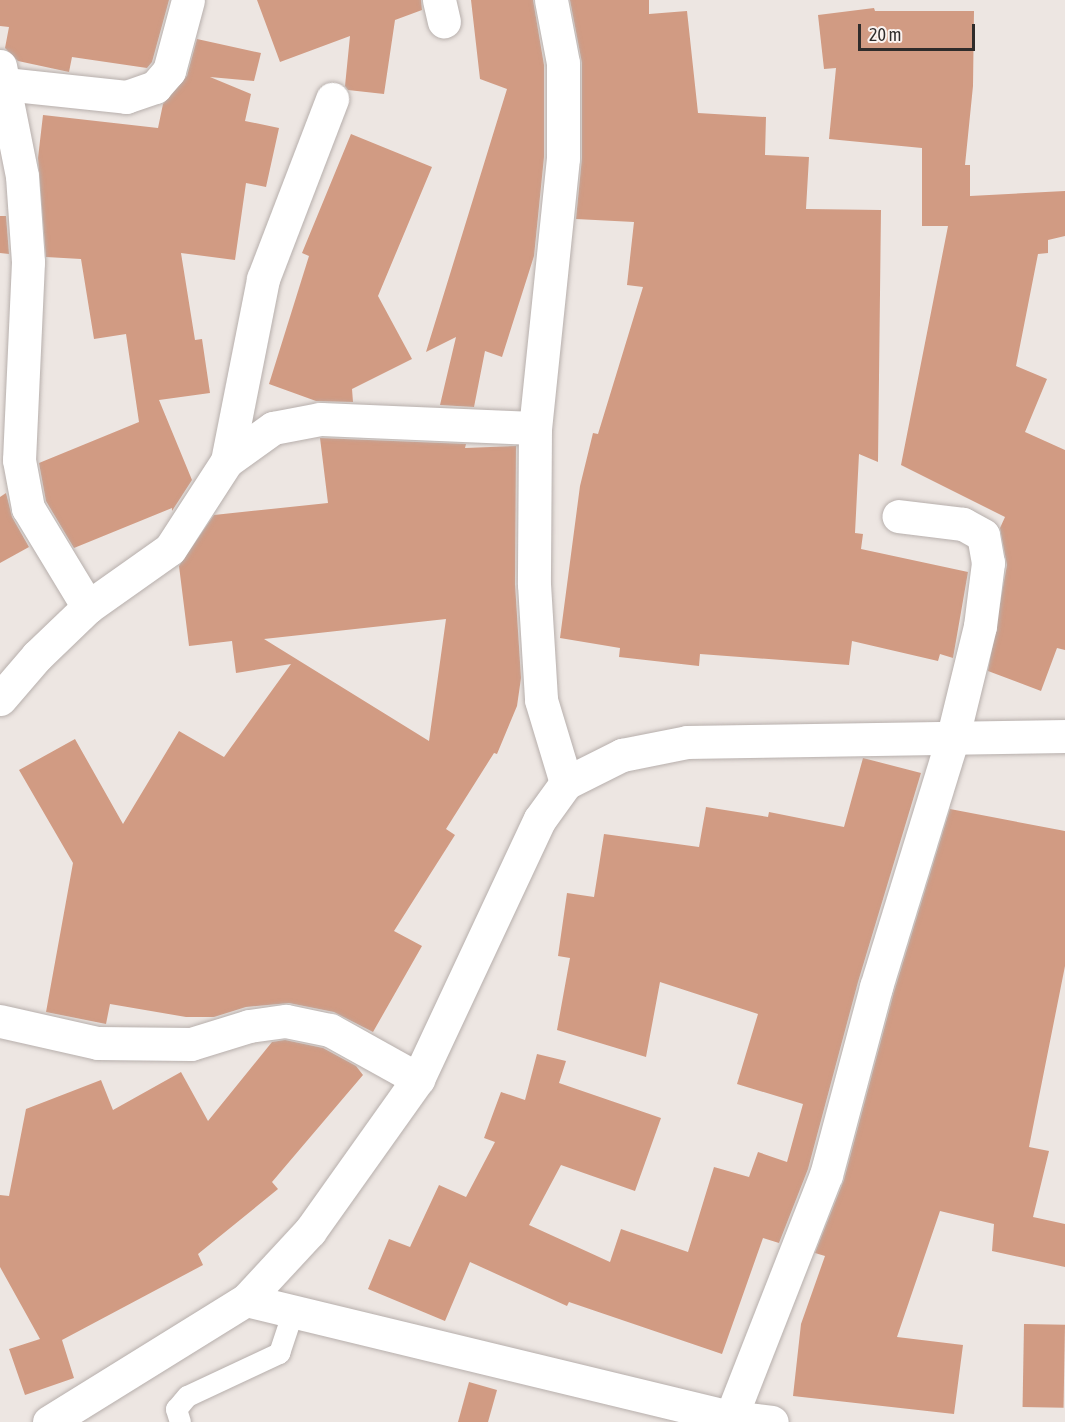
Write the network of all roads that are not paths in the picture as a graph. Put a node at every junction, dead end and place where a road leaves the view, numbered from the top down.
1 (188, 0) edge
2 (551, 0) edge
3 (3, 75) edge
4 (332, 99) dead end
5 (535, 428) junction
6 (227, 461) junction
7 (898, 516) dead end
8 (88, 607) junction
9 (0, 699) edge
10 (953, 736) junction
11 (1065, 736) edge
12 (566, 783) junction
13 (0, 1021) edge
14 (418, 1079) junction
15 (246, 1300) junction
16 (293, 1311) junction
17 (730, 1419) edge
18 (49, 1422) edge
19 (180, 1422) edge
20 (772, 1422) edge

1 - 3 street
2 - 5 street
3 - 8 street
4 - 6 street
5 - 6 street
5 - 12 street
6 - 8 street
7 - 10 street
8 - 9 street
10 - 11 street
10 - 12 street
10 - 17 street
12 - 14 street
13 - 14 street
14 - 15 street
15 - 16 street
15 - 18 street
16 - 17 street
16 - 19 lane
17 - 20 street

